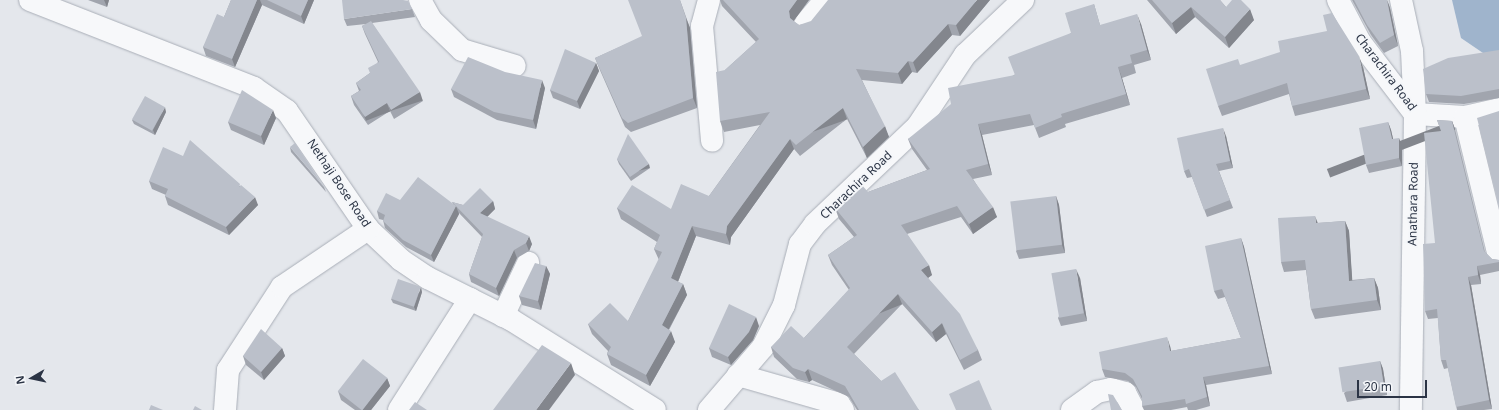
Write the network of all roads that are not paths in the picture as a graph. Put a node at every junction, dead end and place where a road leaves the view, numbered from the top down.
1 (30, 0) edge
2 (420, 0) edge
3 (709, 0) edge
4 (825, 0) edge
5 (1023, 0) edge
6 (1338, 0) edge
7 (1402, 0) edge
8 (805, 24) edge
9 (515, 66) dead end
10 (1499, 109) edge
11 (1415, 114) junction
12 (1465, 117) junction
13 (712, 141) dead end
14 (368, 228) junction
15 (1499, 256) edge
16 (528, 263) dead end
17 (470, 299) junction
18 (503, 316) junction
19 (738, 375) junction
20 (224, 410) edge
21 (399, 410) edge
22 (655, 410) edge
23 (710, 410) edge
24 (843, 410) edge
25 (1072, 410) edge
26 (1134, 410) edge
27 (1411, 410) edge

1 - 14 street, Nethaji Bose Road
2 - 9 street
3 - 13 street
4 - 8 street
5 - 19 street, Charachira Road
6 - 11 street, Charachira Road
7 - 11 street, Anathara Road
10 - 12 street, Charachira Road
11 - 12 street, Charachira Road
11 - 27 street, Anathara Road
12 - 15 street
14 - 17 street, Nethaji Bose Road
14 - 20 street
16 - 18 street
17 - 18 street, Nethaji Bose Road
17 - 21 street
18 - 22 street, Nethaji Bose Road
19 - 23 street, Charachira Road
19 - 24 street
25 - 26 street

